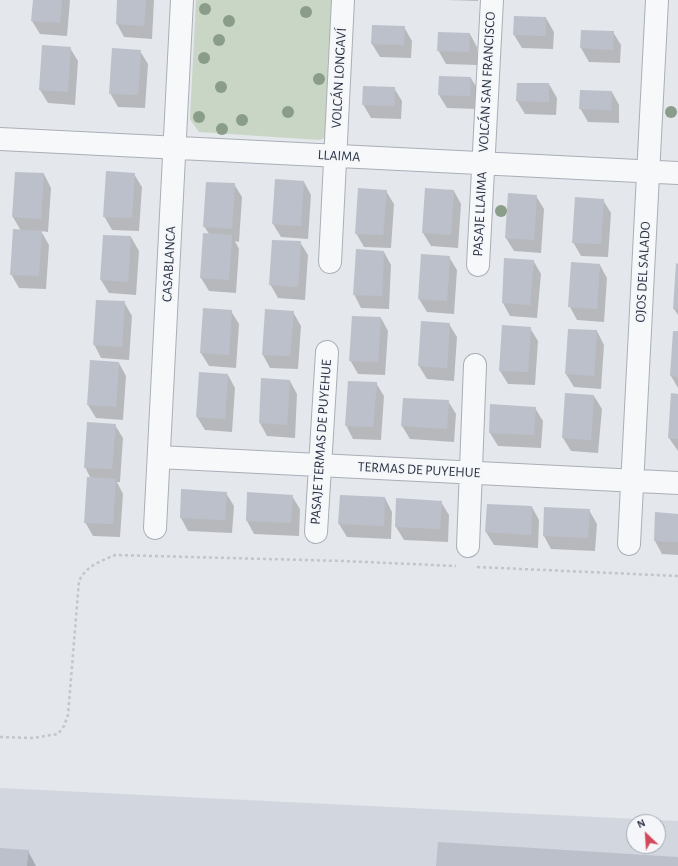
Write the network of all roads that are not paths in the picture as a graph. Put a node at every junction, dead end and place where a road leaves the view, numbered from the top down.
1 (182, 0) edge
2 (343, 0) edge
3 (492, 0) edge
4 (657, 0) edge
5 (0, 139) edge
6 (174, 148) junction
7 (335, 156) junction
8 (483, 163) junction
9 (648, 172) junction
10 (678, 173) edge
11 (330, 262) dead end
12 (478, 265) dead end
13 (327, 352) dead end
14 (475, 365) dead end
15 (159, 457) junction
16 (320, 465) junction
17 (471, 473) junction
18 (632, 482) junction
19 (678, 483) edge
20 (155, 528) dead end
21 (316, 532) dead end
22 (629, 544) dead end
23 (464, 556) road end

1 - 6 street, CASABLANCA
2 - 7 street, VOLCÁN LONGAVÍ
3 - 8 street, VOLCÁN SAN FRANCISCO
4 - 9 street, OJOS DEL SALADO
5 - 6 street, LLAIMA
6 - 7 street, LLAIMA
6 - 15 street, CASABLANCA
7 - 8 street, LLAIMA
7 - 11 street
8 - 9 street, LLAIMA
8 - 12 street, PASAJE LLAIMA
9 - 10 street, LLAIMA
9 - 18 street, OJOS DEL SALADO
13 - 16 street, PASAJE TERMAS DE PUYEHUE
14 - 17 street
15 - 16 street, TERMAS DE PUYEHUE
15 - 20 street, CASABLANCA
16 - 17 street, TERMAS DE PUYEHUE
16 - 21 street, PASAJE TERMAS DE PUYEHUE
17 - 18 street, TERMAS DE PUYEHUE
17 - 23 street
18 - 19 street, TERMAS DE PUYEHUE
18 - 22 street, OJOS DEL SALADO

